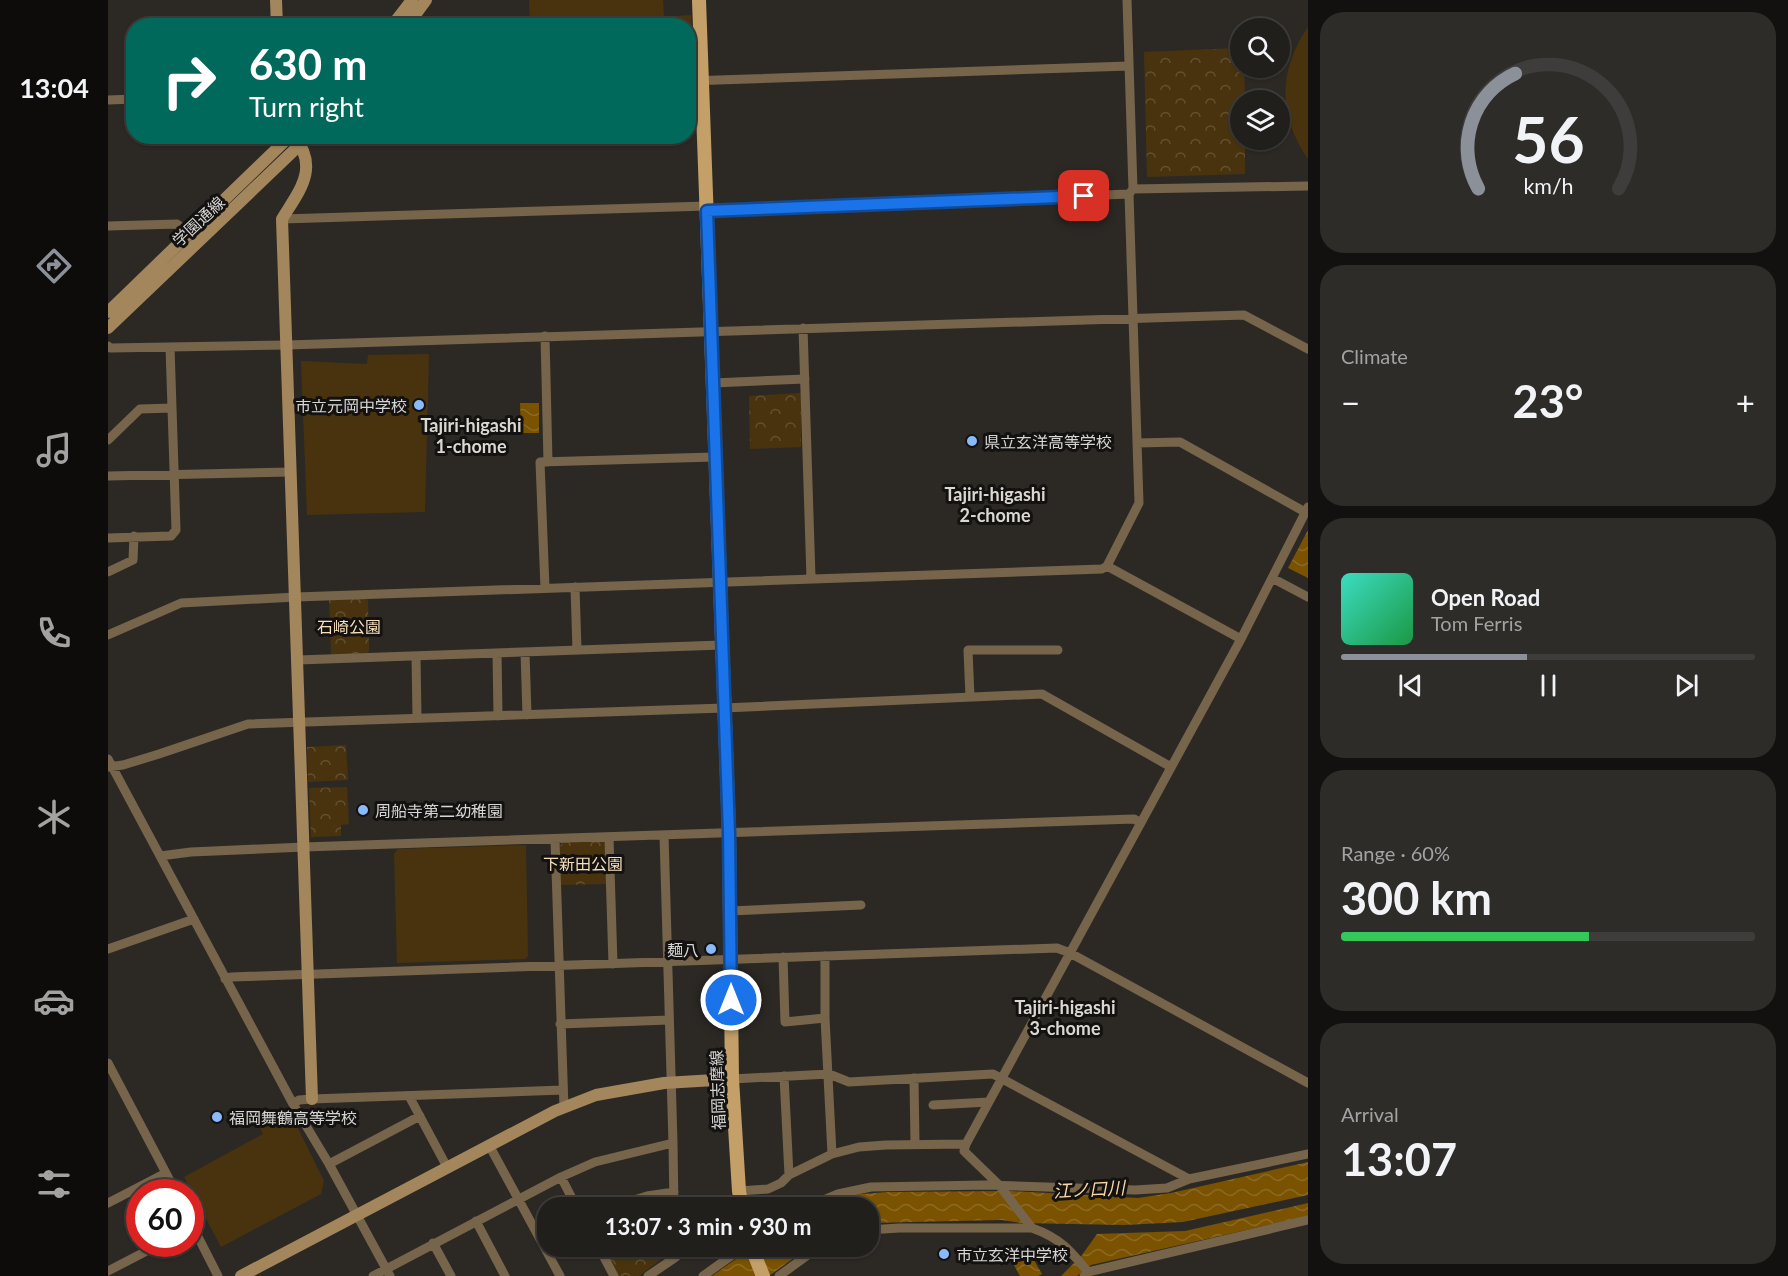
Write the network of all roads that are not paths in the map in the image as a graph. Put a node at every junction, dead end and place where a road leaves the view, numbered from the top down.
1 (276, 0) edge
2 (412, 0) edge
3 (426, 0) edge
4 (699, 0) edge
5 (1127, 0) edge
6 (277, 18) edge
7 (398, 18) edge
8 (413, 18) edge
9 (696, 61) edge
10 (1129, 66) junction
11 (696, 81) edge
12 (696, 92) edge
13 (126, 99) edge
14 (108, 100) edge
15 (292, 144) edge
16 (293, 144) edge
17 (300, 144) edge
18 (1308, 186) edge
19 (1131, 192) junction
20 (707, 209) junction
21 (282, 219) junction
22 (108, 226) edge
23 (189, 234) junction
24 (108, 312) edge
25 (1133, 318) junction
26 (108, 328) edge
27 (803, 328) junction
28 (711, 331) junction
29 (545, 336) junction
30 (287, 345) junction
31 (108, 346) edge
32 (170, 347) junction
33 (1308, 349) edge
34 (805, 379) junction
35 (712, 383) junction
36 (172, 408) junction
37 (108, 440) edge
38 (1137, 443) junction
39 (714, 458) junction
40 (548, 462) junction
41 (291, 472) junction
42 (174, 475) junction
43 (108, 476) edge
44 (1307, 509) edge
45 (134, 536) junction
46 (108, 538) edge
47 (1107, 566) junction
48 (108, 572) edge
49 (812, 578) junction
50 (1272, 578) junction
51 (720, 581) junction
52 (575, 587) junction
53 (545, 588) junction
54 (296, 597) junction
55 (1308, 597) edge
56 (108, 634) edge
57 (1241, 639) junction
58 (722, 645) junction
59 (577, 650) junction
60 (1058, 650) dead end
61 (525, 652) junction
62 (497, 653) junction
63 (416, 656) junction
64 (298, 660) junction
65 (970, 697) junction
66 (724, 708) junction
67 (527, 715) junction
68 (498, 716) junction
69 (417, 718) junction
70 (300, 722) junction
71 (109, 764) edge
72 (1172, 767) junction
73 (1141, 823) junction
74 (729, 833) junction
75 (664, 835) junction
76 (609, 838) junction
77 (555, 840) junction
78 (304, 847) junction
79 (160, 856) junction
80 (861, 905) dead end
81 (730, 911) junction
82 (194, 919) junction
83 (108, 949) edge
84 (1070, 953) junction
85 (825, 956) junction
86 (783, 957) junction
87 (731, 960) junction
88 (668, 962) junction
89 (614, 964) junction
90 (559, 966) junction
91 (309, 974) junction
92 (225, 979) junction
93 (825, 1018) junction
94 (669, 1020) junction
95 (560, 1024) junction
96 (108, 1063) edge
97 (829, 1074) junction
98 (784, 1076) junction
99 (914, 1078) junction
100 (1003, 1078) junction
101 (732, 1079) junction
102 (671, 1083) junction
103 (1308, 1083) edge
104 (563, 1090) junction
105 (409, 1096) junction
106 (312, 1099) junction
107 (990, 1102) junction
108 (293, 1104) junction
109 (933, 1105) dead end
110 (564, 1108) junction
111 (420, 1116) junction
112 (673, 1143) junction
113 (915, 1144) junction
114 (966, 1144) junction
115 (489, 1146) junction
116 (832, 1154) junction
117 (1308, 1154) edge
118 (329, 1164) junction
119 (447, 1167) junction
120 (166, 1173) junction
121 (789, 1175) junction
122 (561, 1176) junction
123 (169, 1179) edge
124 (1189, 1179) junction
125 (999, 1185) junction
126 (739, 1191) junction
127 (674, 1192) junction
128 (572, 1197) edge
129 (644, 1197) edge
130 (674, 1197) edge
131 (740, 1197) edge
132 (831, 1197) edge
133 (519, 1199) junction
134 (108, 1203) edge
135 (356, 1215) junction
136 (1308, 1220) edge
137 (476, 1221) junction
138 (1032, 1228) junction
139 (879, 1229) edge
140 (433, 1244) junction
141 (204, 1250) edge
142 (135, 1257) edge
143 (604, 1257) edge
144 (676, 1257) edge
145 (730, 1257) edge
146 (755, 1257) edge
147 (805, 1257) edge
148 (108, 1271) edge
149 (388, 1272) edge
150 (1086, 1274) edge
151 (218, 1276) edge
152 (241, 1276) edge
153 (373, 1276) edge
154 (451, 1276) edge
155 (505, 1276) edge
156 (560, 1276) edge
157 (614, 1276) edge
158 (648, 1276) edge
159 (703, 1276) edge
160 (763, 1276) edge
161 (779, 1276) edge

1 - 6 street
2 - 7 street
3 - 8 street
4 - 9 main road, 福岡志摩線
5 - 10 street
10 - 11 street
10 - 19 street
12 - 20 main road, 福岡志摩線
13 - 14 street
15 - 23 street, 学園通線
16 - 26 street, 学園通線
17 - 21 street
18 - 19 street
19 - 20 street
19 - 25 street
20 - 21 street
20 - 28 main road, 福岡志摩線
21 - 30 street
22 - 23 street
23 - 24 street, 学園通線
25 - 27 street
25 - 33 street
25 - 38 street
27 - 28 street
27 - 34 street
28 - 29 street
28 - 35 main road, 福岡志摩線
29 - 30 street
29 - 40 street
30 - 32 street
30 - 41 street
31 - 32 street
32 - 36 street
34 - 35 street
34 - 49 street
35 - 39 main road, 福岡志摩線
36 - 37 street
36 - 42 street
38 - 44 street
38 - 47 street
39 - 40 street
39 - 51 main road, 福岡志摩線
40 - 53 street
41 - 42 street
41 - 54 street
42 - 43 street
42 - 45 street
44 - 50 street
45 - 46 street
45 - 48 street
47 - 49 street
47 - 57 street
49 - 51 street
50 - 55 street
50 - 57 street
51 - 52 street
51 - 58 main road, 福岡志摩線
52 - 53 street
52 - 59 street
53 - 54 street
54 - 56 street
54 - 64 street
57 - 72 street
58 - 59 street
58 - 66 main road, 福岡志摩線
59 - 61 street
60 - 65 street
61 - 62 street
61 - 67 street
62 - 63 street
62 - 68 street
63 - 64 street
63 - 69 street
64 - 70 street
65 - 66 street
65 - 72 street
66 - 67 street
66 - 74 main road, 福岡志摩線
67 - 68 street
68 - 69 street
69 - 70 street
70 - 71 street
70 - 78 street
71 - 79 street
72 - 73 street
73 - 74 street
73 - 84 street
74 - 75 street
74 - 81 main road, 福岡志摩線
75 - 76 street
75 - 88 street
76 - 77 street
76 - 89 street
77 - 78 street
77 - 90 street
78 - 79 street
78 - 91 street
79 - 82 street
80 - 81 street
81 - 87 main road, 福岡志摩線
82 - 83 street
82 - 92 street
84 - 85 street
84 - 100 street
84 - 103 street
85 - 86 street
85 - 93 street
86 - 87 street
86 - 93 street
87 - 88 street
87 - 101 main road, 福岡志摩線
88 - 89 street
88 - 94 street
89 - 90 street
90 - 91 street
90 - 95 street
91 - 92 street
91 - 106 street
92 - 108 street
93 - 97 street
94 - 95 street
94 - 102 street
95 - 104 street
96 - 120 street
97 - 98 street
97 - 99 street
97 - 116 street
98 - 101 street
98 - 121 street
99 - 100 street
99 - 113 street
100 - 107 street
100 - 124 street
101 - 102 street
101 - 126 main road, 福岡志摩線
102 - 110 street
102 - 112 street
104 - 105 street
104 - 110 street
105 - 106 street
105 - 111 street
106 - 108 street
107 - 109 street
107 - 114 street
108 - 118 street
110 - 115 street
111 - 118 street
111 - 119 street
112 - 122 street
112 - 127 street
113 - 114 street
113 - 116 street
114 - 125 street
115 - 119 street
115 - 133 street
116 - 121 street
117 - 124 street
118 - 135 street
119 - 135 street
120 - 123 street
120 - 134 street
121 - 126 street
122 - 128 street
122 - 133 street
124 - 125 street
125 - 132 street
125 - 138 street
126 - 131 main road, 福岡志摩線
127 - 129 street
127 - 130 street
133 - 137 street
133 - 156 street
135 - 149 street
135 - 152 street
136 - 150 street
137 - 140 street
137 - 155 street
138 - 139 street
138 - 150 street
140 - 149 street
140 - 154 street
141 - 151 street
142 - 148 street
143 - 157 street
144 - 158 street
145 - 159 street
146 - 160 main road
147 - 161 street
149 - 153 street

